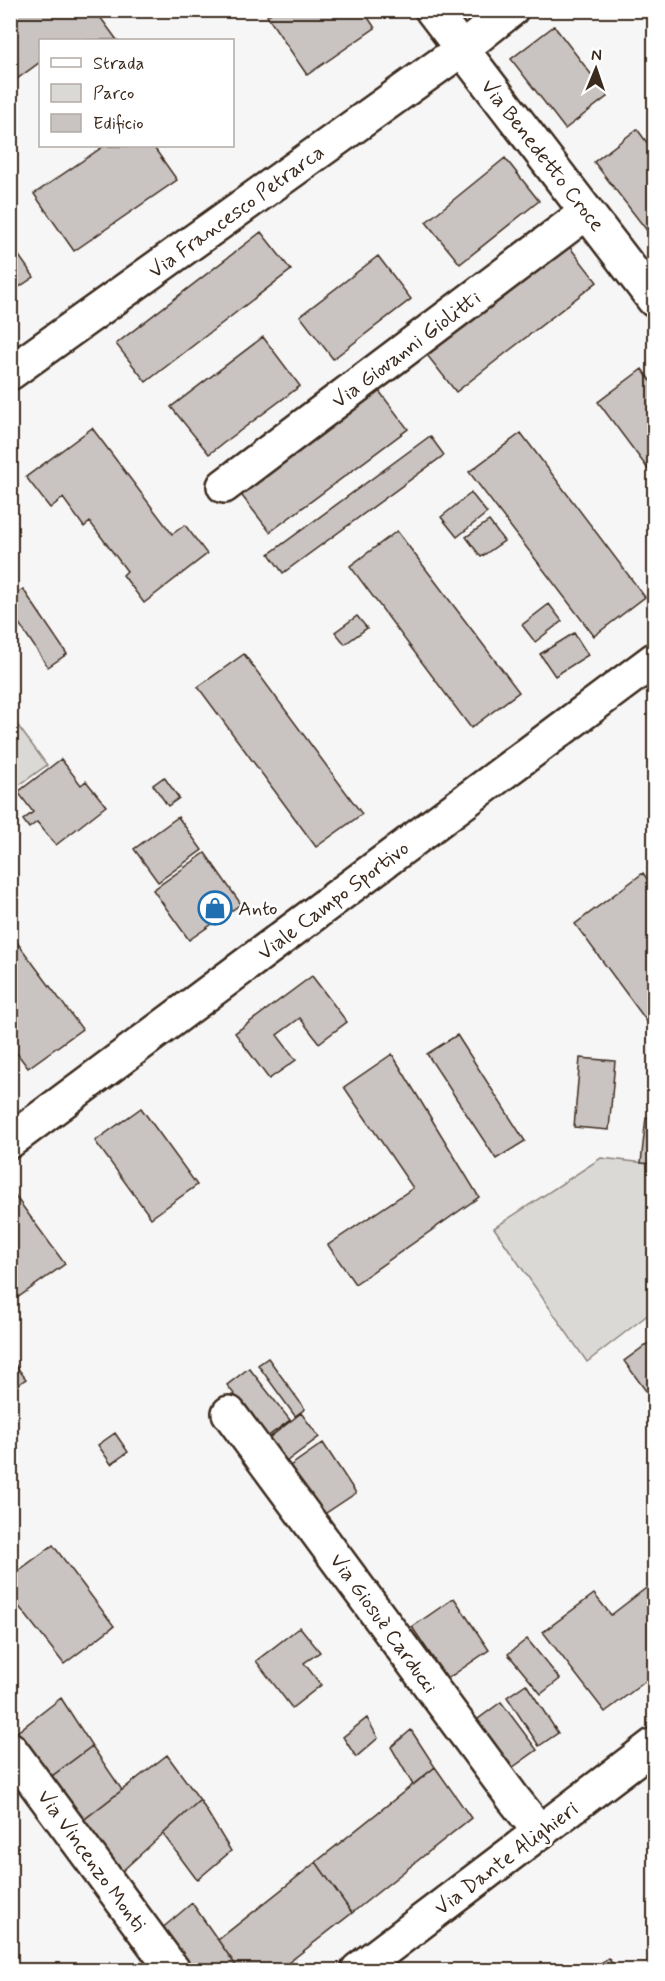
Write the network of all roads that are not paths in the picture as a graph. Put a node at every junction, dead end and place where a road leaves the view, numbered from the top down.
1 (432, 10) edge
2 (511, 10) edge
3 (462, 49) junction
4 (587, 212) junction
5 (654, 300) edge
6 (10, 373) edge
7 (224, 486) dead end
8 (654, 660) edge
9 (15, 1129) edge
10 (229, 1413) dead end
11 (654, 1744) edge
12 (10, 1749) edge
13 (540, 1832) junction
14 (173, 1971) edge
15 (358, 1971) edge

1 - 3 street, Via Benedetto Croce
2 - 3 street, Via Francesco Petrarca
3 - 4 street, Via Benedetto Croce
3 - 6 street, Via Francesco Petrarca
4 - 5 street, Via Benedetto Croce
4 - 7 street, Via Giovanni Giolitti
8 - 9 street, Viale Campo Sportivo
10 - 13 street, Via Giosuè Carducci
11 - 13 street, Via Dante Alighieri
12 - 14 street, Via Vincenzo Monti
13 - 15 street, Via Dante Alighieri

